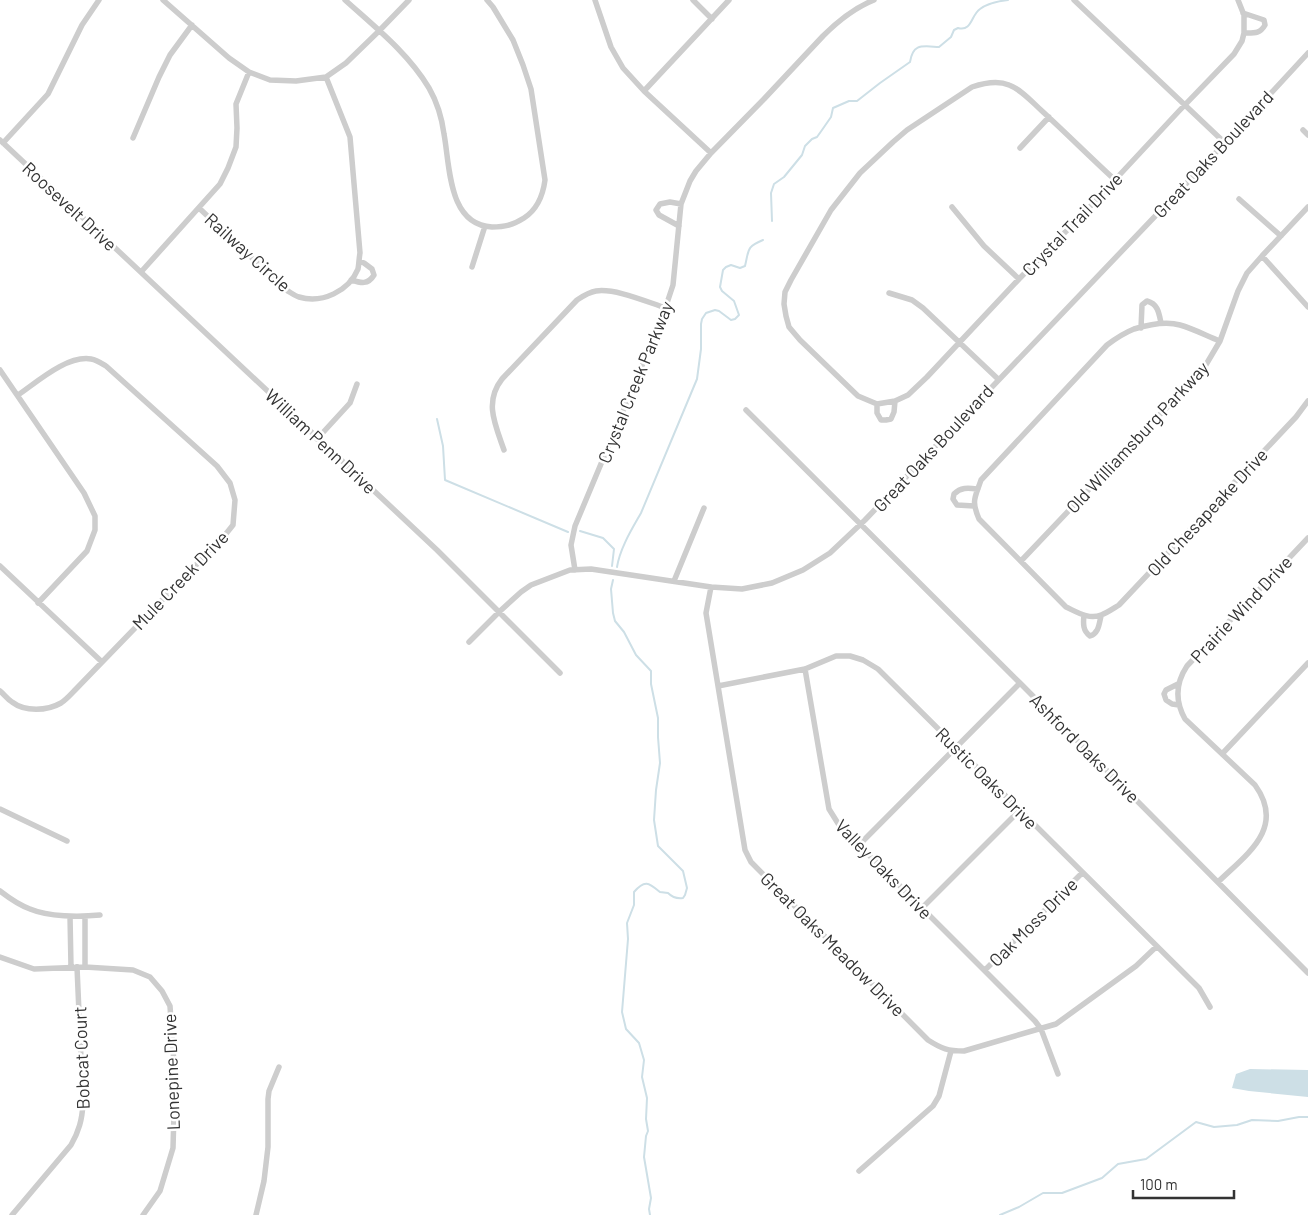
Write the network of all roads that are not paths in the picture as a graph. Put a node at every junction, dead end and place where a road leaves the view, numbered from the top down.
1 (99, 0) edge
2 (163, 0) edge
3 (345, 0) edge
4 (409, 0) edge
5 (487, 0) edge
6 (595, 0) edge
7 (693, 0) edge
8 (729, 0) edge
9 (874, 0) edge
10 (1074, 0) edge
11 (1238, 0) edge
12 (1243, 13) junction
13 (712, 19) junction
14 (192, 25) junction
15 (380, 31) junction
16 (1244, 33) junction
17 (1308, 53) edge
18 (249, 72) junction
19 (326, 77) junction
20 (644, 91) junction
21 (1184, 105) junction
22 (1049, 117) junction
23 (1303, 130) dead end
24 (1308, 135) edge
25 (134, 138) dead end
26 (2, 142) edge
27 (1225, 143) junction
28 (1020, 148) dead end
29 (711, 153) junction
30 (1115, 180) junction
31 (1239, 199) dead end
32 (681, 204) junction
33 (952, 207) dead end
34 (199, 208) junction
35 (1308, 208) edge
36 (485, 226) junction
37 (679, 226) junction
38 (1281, 236) junction
39 (1262, 256) junction
40 (359, 261) junction
41 (472, 267) dead end
42 (141, 272) junction
43 (1019, 279) junction
44 (351, 280) junction
45 (889, 293) dead end
46 (1308, 307) edge
47 (666, 308) junction
48 (1161, 323) junction
49 (1141, 328) junction
50 (1220, 341) junction
51 (960, 342) junction
52 (0, 370) edge
53 (998, 379) junction
54 (357, 384) dead end
55 (18, 395) junction
56 (1308, 401) edge
57 (895, 402) junction
58 (877, 404) junction
59 (746, 410) dead end
60 (317, 438) junction
61 (504, 450) dead end
62 (978, 488) junction
63 (974, 506) junction
64 (704, 508) dead end
65 (860, 525) junction
66 (1308, 538) edge
67 (1021, 562) junction
68 (0, 566) edge
69 (575, 570) junction
70 (674, 581) junction
71 (711, 587) junction
72 (38, 603) junction
73 (499, 612) junction
74 (1084, 615) junction
75 (1101, 616) junction
76 (469, 642) dead end
77 (102, 662) junction
78 (1308, 663) edge
79 (805, 669) junction
80 (560, 673) dead end
81 (1020, 683) junction
82 (1178, 684) junction
83 (718, 686) junction
84 (0, 690) edge
85 (1178, 704) junction
86 (956, 747) junction
87 (1222, 754) junction
88 (0, 809) edge
89 (1020, 810) junction
90 (68, 841) dead end
91 (859, 845) junction
92 (1082, 873) junction
93 (1218, 882) junction
94 (0, 891) edge
95 (922, 908) junction
96 (100, 914) dead end
97 (70, 916) junction
98 (85, 916) junction
99 (1156, 947) junction
100 (0, 958) edge
101 (74, 967) junction
102 (85, 967) junction
103 (985, 970) junction
104 (1308, 973) edge
105 (1210, 1007) dead end
106 (1041, 1028) junction
107 (951, 1051) junction
108 (279, 1067) dead end
109 (1058, 1074) dead end
110 (859, 1171) dead end
111 (12, 1215) edge
112 (142, 1215) edge
113 (256, 1215) edge

1 - 26 street
2 - 14 street
3 - 15 street
4 - 15 street
5 - 36 street
6 - 20 street
7 - 13 street
8 - 13 street
9 - 29 street, Crystal Creek Parkway
10 - 21 street
11 - 12 street
12 - 16 street
12 - 16 street
13 - 20 street
14 - 18 street
14 - 25 street
15 - 19 street
15 - 36 street
16 - 21 street, Crystal Trail Drive
17 - 27 street, Great Oaks Boulevard
18 - 19 street
18 - 34 street
19 - 40 street
20 - 29 street
21 - 27 street
21 - 30 street, Crystal Trail Drive
22 - 28 street
22 - 30 street
22 - 58 street
23 - 24 street
26 - 42 street, Roosevelt Drive
27 - 53 street, Great Oaks Boulevard
29 - 32 street, Crystal Creek Parkway
30 - 43 street, Crystal Trail Drive
31 - 38 street
32 - 37 street, Crystal Creek Parkway
32 - 37 street
33 - 43 street
34 - 42 street
34 - 44 street, Railway Circle
35 - 38 street, Old Williamsburg Parkway
36 - 41 street
37 - 47 street, Crystal Creek Parkway
38 - 39 street, Old Williamsburg Parkway
39 - 46 street
39 - 50 street, Old Williamsburg Parkway
40 - 44 street
40 - 44 street, Railway Circle
42 - 60 street, William Penn Drive
43 - 51 street, Crystal Trail Drive
45 - 51 street
47 - 61 street
47 - 69 street, Crystal Creek Parkway
48 - 49 street
48 - 49 street
48 - 50 street
49 - 62 street
50 - 67 street, Old Williamsburg Parkway
51 - 53 street
51 - 57 street, Crystal Trail Drive
52 - 55 street
53 - 65 street, Great Oaks Boulevard
54 - 60 street
55 - 72 street
55 - 77 street, Mule Creek Drive
56 - 75 street, Old Chesapeake Drive
57 - 58 street
57 - 58 street
59 - 65 street, Ashford Oaks Drive
60 - 73 street, William Penn Drive
62 - 63 street
62 - 63 street
63 - 67 street
64 - 70 street
65 - 71 street, Great Oaks Boulevard
65 - 81 street, Ashford Oaks Drive
66 - 82 street, Prairie Wind Drive
67 - 74 street
68 - 72 street
69 - 70 street, Great Oaks Boulevard
69 - 73 street, Great Oaks Boulevard
70 - 71 street, Great Oaks Boulevard
71 - 83 street, Great Oaks Meadow Drive
72 - 77 street
73 - 76 street, Great Oaks Boulevard
73 - 80 street, William Penn Drive
74 - 75 street
74 - 75 street, Old Chesapeake Drive
77 - 84 street, Mule Creek Drive
78 - 87 street
79 - 83 street, Rustic Oaks Drive
79 - 86 street, Rustic Oaks Drive
79 - 91 street, Valley Oaks Drive
81 - 86 street
81 - 93 street, Ashford Oaks Drive
82 - 85 street, Prairie Wind Drive
82 - 85 street, Prairie Wind Drive
83 - 107 street, Great Oaks Meadow Drive
85 - 87 street, Prairie Wind Drive
86 - 89 street, Rustic Oaks Drive
86 - 91 street
87 - 93 street, Prairie Wind Drive
88 - 90 street
89 - 92 street, Rustic Oaks Drive
89 - 95 street
91 - 95 street, Valley Oaks Drive
92 - 99 street, Rustic Oaks Drive
92 - 103 street, Oak Moss Drive
93 - 104 street, Ashford Oaks Drive
94 - 97 street
95 - 103 street, Valley Oaks Drive
96 - 98 street
97 - 98 street
97 - 101 street, Bobcat Court
98 - 102 street
99 - 105 street, Rustic Oaks Drive
99 - 106 street
100 - 101 street, Lonepine Drive
101 - 102 street, Lonepine Drive
101 - 111 street, Bobcat Court
102 - 112 street, Lonepine Drive
103 - 106 street, Valley Oaks Drive
106 - 107 street
106 - 109 street
107 - 110 street
108 - 113 street

